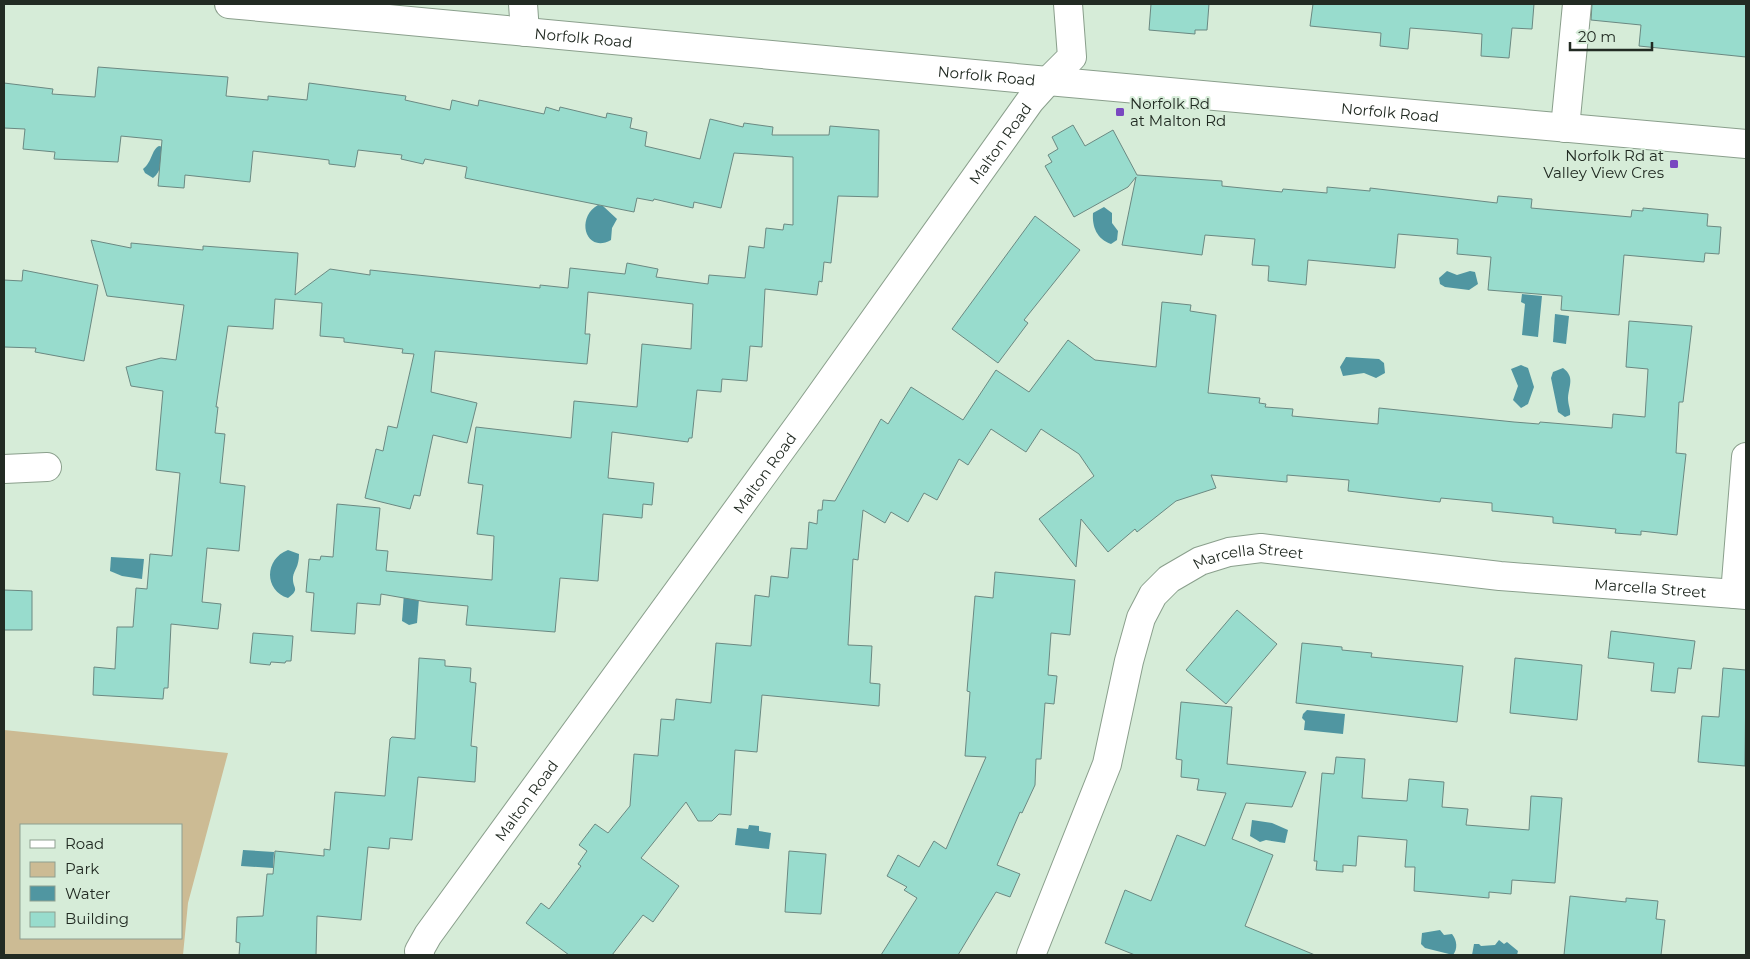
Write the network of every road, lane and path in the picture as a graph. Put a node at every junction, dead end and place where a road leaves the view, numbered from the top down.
1 (229, 4) edge
2 (523, 4) edge
3 (1068, 4) edge
4 (1577, 4) edge
5 (525, 32) junction
6 (1048, 81) junction
7 (1564, 128) junction
8 (1746, 144) edge
9 (1746, 457) edge
10 (47, 467) dead end
11 (4, 469) edge
12 (1740, 594) edge
13 (424, 945) edge
14 (1031, 955) edge

1 - 5 street, Norfolk Road
2 - 5 street
3 - 6 street, Malton Road
4 - 7 street
5 - 6 street, Norfolk Road
6 - 7 street, Norfolk Road
6 - 13 street, Malton Road
7 - 8 street, Norfolk Road
9 - 12 street
10 - 11 street
12 - 14 street, Marcella Street

